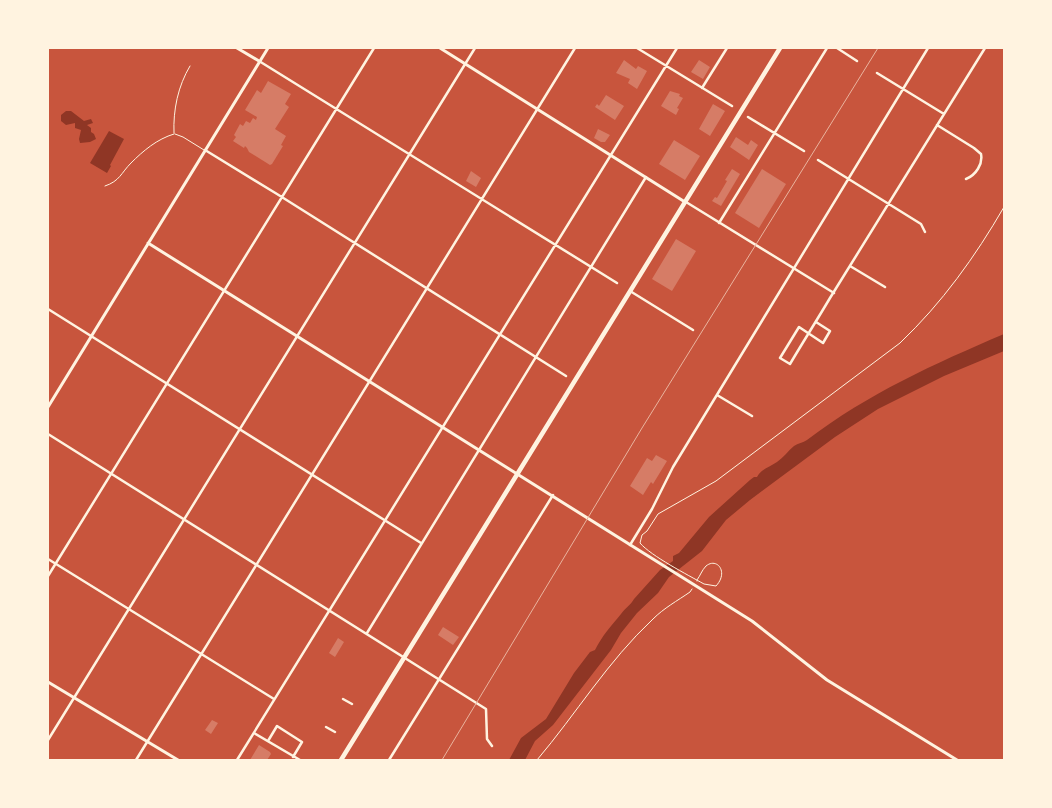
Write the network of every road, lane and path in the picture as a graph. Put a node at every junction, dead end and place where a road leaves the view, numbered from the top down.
1 (237, 48) edge
2 (268, 48) edge
3 (374, 48) edge
4 (440, 48) edge
5 (475, 48) edge
6 (575, 48) edge
7 (637, 48) edge
8 (677, 48) edge
9 (727, 48) edge
10 (780, 48) edge
11 (827, 48) edge
12 (836, 48) edge
13 (928, 48) edge
14 (984, 48) edge
15 (858, 61) dead end
16 (259, 62) junction
17 (465, 64) junction
18 (190, 66) dead end
19 (666, 66) junction
20 (877, 73) dead end
21 (702, 88) junction
22 (902, 89) junction
23 (732, 106) dead end
24 (336, 108) junction
25 (537, 109) junction
26 (944, 114) junction
27 (748, 117) dead end
28 (937, 125) junction
29 (774, 133) junction
30 (174, 134) junction
31 (205, 150) junction
32 (804, 151) dead end
33 (410, 154) junction
34 (610, 155) junction
35 (818, 160) dead end
36 (646, 177) junction
37 (847, 178) junction
38 (966, 179) dead end
39 (105, 186) dead end
40 (281, 197) junction
41 (482, 199) junction
42 (685, 202) junction
43 (888, 204) junction
44 (1004, 207) edge
45 (719, 224) junction
46 (925, 232) dead end
47 (148, 243) junction
48 (355, 243) junction
49 (556, 244) junction
50 (591, 266) junction
51 (850, 266) junction
52 (793, 268) junction
53 (617, 283) dead end
54 (884, 287) dead end
55 (427, 288) junction
56 (224, 290) junction
57 (630, 292) junction
58 (834, 293) junction
59 (48, 309) edge
60 (816, 322) junction
61 (693, 330) dead end
62 (500, 334) junction
63 (809, 334) junction
64 (297, 336) junction
65 (90, 337) junction
66 (536, 356) junction
67 (566, 376) dead end
68 (369, 381) junction
69 (166, 384) junction
70 (717, 395) junction
71 (48, 407) edge
72 (752, 416) dead end
73 (443, 427) junction
74 (240, 430) junction
75 (48, 434) edge
76 (479, 449) junction
77 (517, 473) junction
78 (110, 474) junction
79 (312, 475) junction
80 (553, 496) junction
81 (184, 520) junction
82 (385, 520) junction
83 (421, 543) junction
84 (630, 545) junction
85 (48, 559) edge
86 (55, 564) junction
87 (257, 564) junction
88 (48, 576) edge
89 (129, 609) junction
90 (330, 610) junction
91 (367, 633) junction
92 (201, 654) junction
93 (404, 656) junction
94 (440, 678) junction
95 (48, 682) edge
96 (74, 698) junction
97 (274, 699) junction
98 (343, 699) dead end
99 (352, 704) dead end
100 (326, 727) dead end
101 (335, 732) dead end
102 (254, 733) junction
103 (48, 740) edge
104 (268, 741) junction
105 (147, 743) junction
106 (492, 746) dead end
107 (293, 757) junction
108 (136, 760) edge
109 (178, 760) edge
110 (238, 760) edge
111 (300, 760) edge
112 (341, 760) edge
113 (389, 760) edge
114 (537, 760) edge
115 (957, 760) edge

1 - 16 street
2 - 16 street
3 - 24 street
4 - 17 street
5 - 17 street
6 - 25 street
7 - 19 street
8 - 19 street
9 - 21 street
10 - 42 highway
11 - 29 street
12 - 15 street
13 - 22 street
14 - 26 street
16 - 24 street
16 - 31 street
17 - 25 street
17 - 33 street
18 - 30 lane
19 - 21 street
19 - 34 street
20 - 22 street
21 - 23 street
22 - 26 street
22 - 37 street
24 - 33 street
24 - 40 street
25 - 34 street
25 - 41 street
26 - 28 street
27 - 29 street
28 - 38 street
28 - 43 street
29 - 32 street
29 - 45 street
30 - 31 lane
30 - 39 lane
31 - 40 street
31 - 47 street
33 - 41 street
33 - 48 street
34 - 36 street
34 - 49 street
35 - 37 street
36 - 42 street
36 - 50 street
37 - 43 street
37 - 52 street
40 - 48 street
40 - 56 street
41 - 49 street
41 - 55 street
42 - 45 street
42 - 57 highway
43 - 46 street
43 - 51 street
44 - 114 path
45 - 52 street
47 - 56 street
47 - 65 street
48 - 55 street
48 - 64 street
49 - 50 street
49 - 62 street
50 - 53 street
50 - 66 street
51 - 54 street
51 - 58 street
52 - 58 street
52 - 70 street
55 - 62 street
55 - 68 street
56 - 64 street
56 - 69 street
57 - 61 street
57 - 77 highway
58 - 60 street
59 - 65 street
60 - 63 street
60 - 63 street
62 - 66 street
62 - 73 street
63 - 63 street
64 - 68 street
64 - 74 street
65 - 69 street
65 - 71 street
66 - 67 street
66 - 76 street
68 - 73 street
68 - 79 street
69 - 74 street
69 - 78 street
70 - 72 street
70 - 84 street
73 - 76 street
73 - 82 street
74 - 79 street
74 - 81 street
75 - 78 street
76 - 77 street
76 - 83 street
77 - 80 street
77 - 93 highway
78 - 81 street
78 - 86 street
79 - 82 street
79 - 87 street
80 - 84 street
80 - 94 street
81 - 87 street
81 - 89 street
82 - 83 street
82 - 90 street
83 - 91 street
84 - 115 street
85 - 86 street
86 - 88 street
86 - 89 street
87 - 90 street
87 - 92 street
89 - 92 street
89 - 96 street
90 - 91 street
90 - 97 street
91 - 93 street
92 - 97 street
92 - 105 street
93 - 94 street
93 - 112 highway
94 - 106 street
94 - 113 street
95 - 96 street
96 - 103 street
96 - 105 street
97 - 102 street
98 - 99 street
100 - 101 street
102 - 104 street
102 - 110 street
104 - 107 street
104 - 107 street
105 - 108 street
105 - 109 street
107 - 111 street

